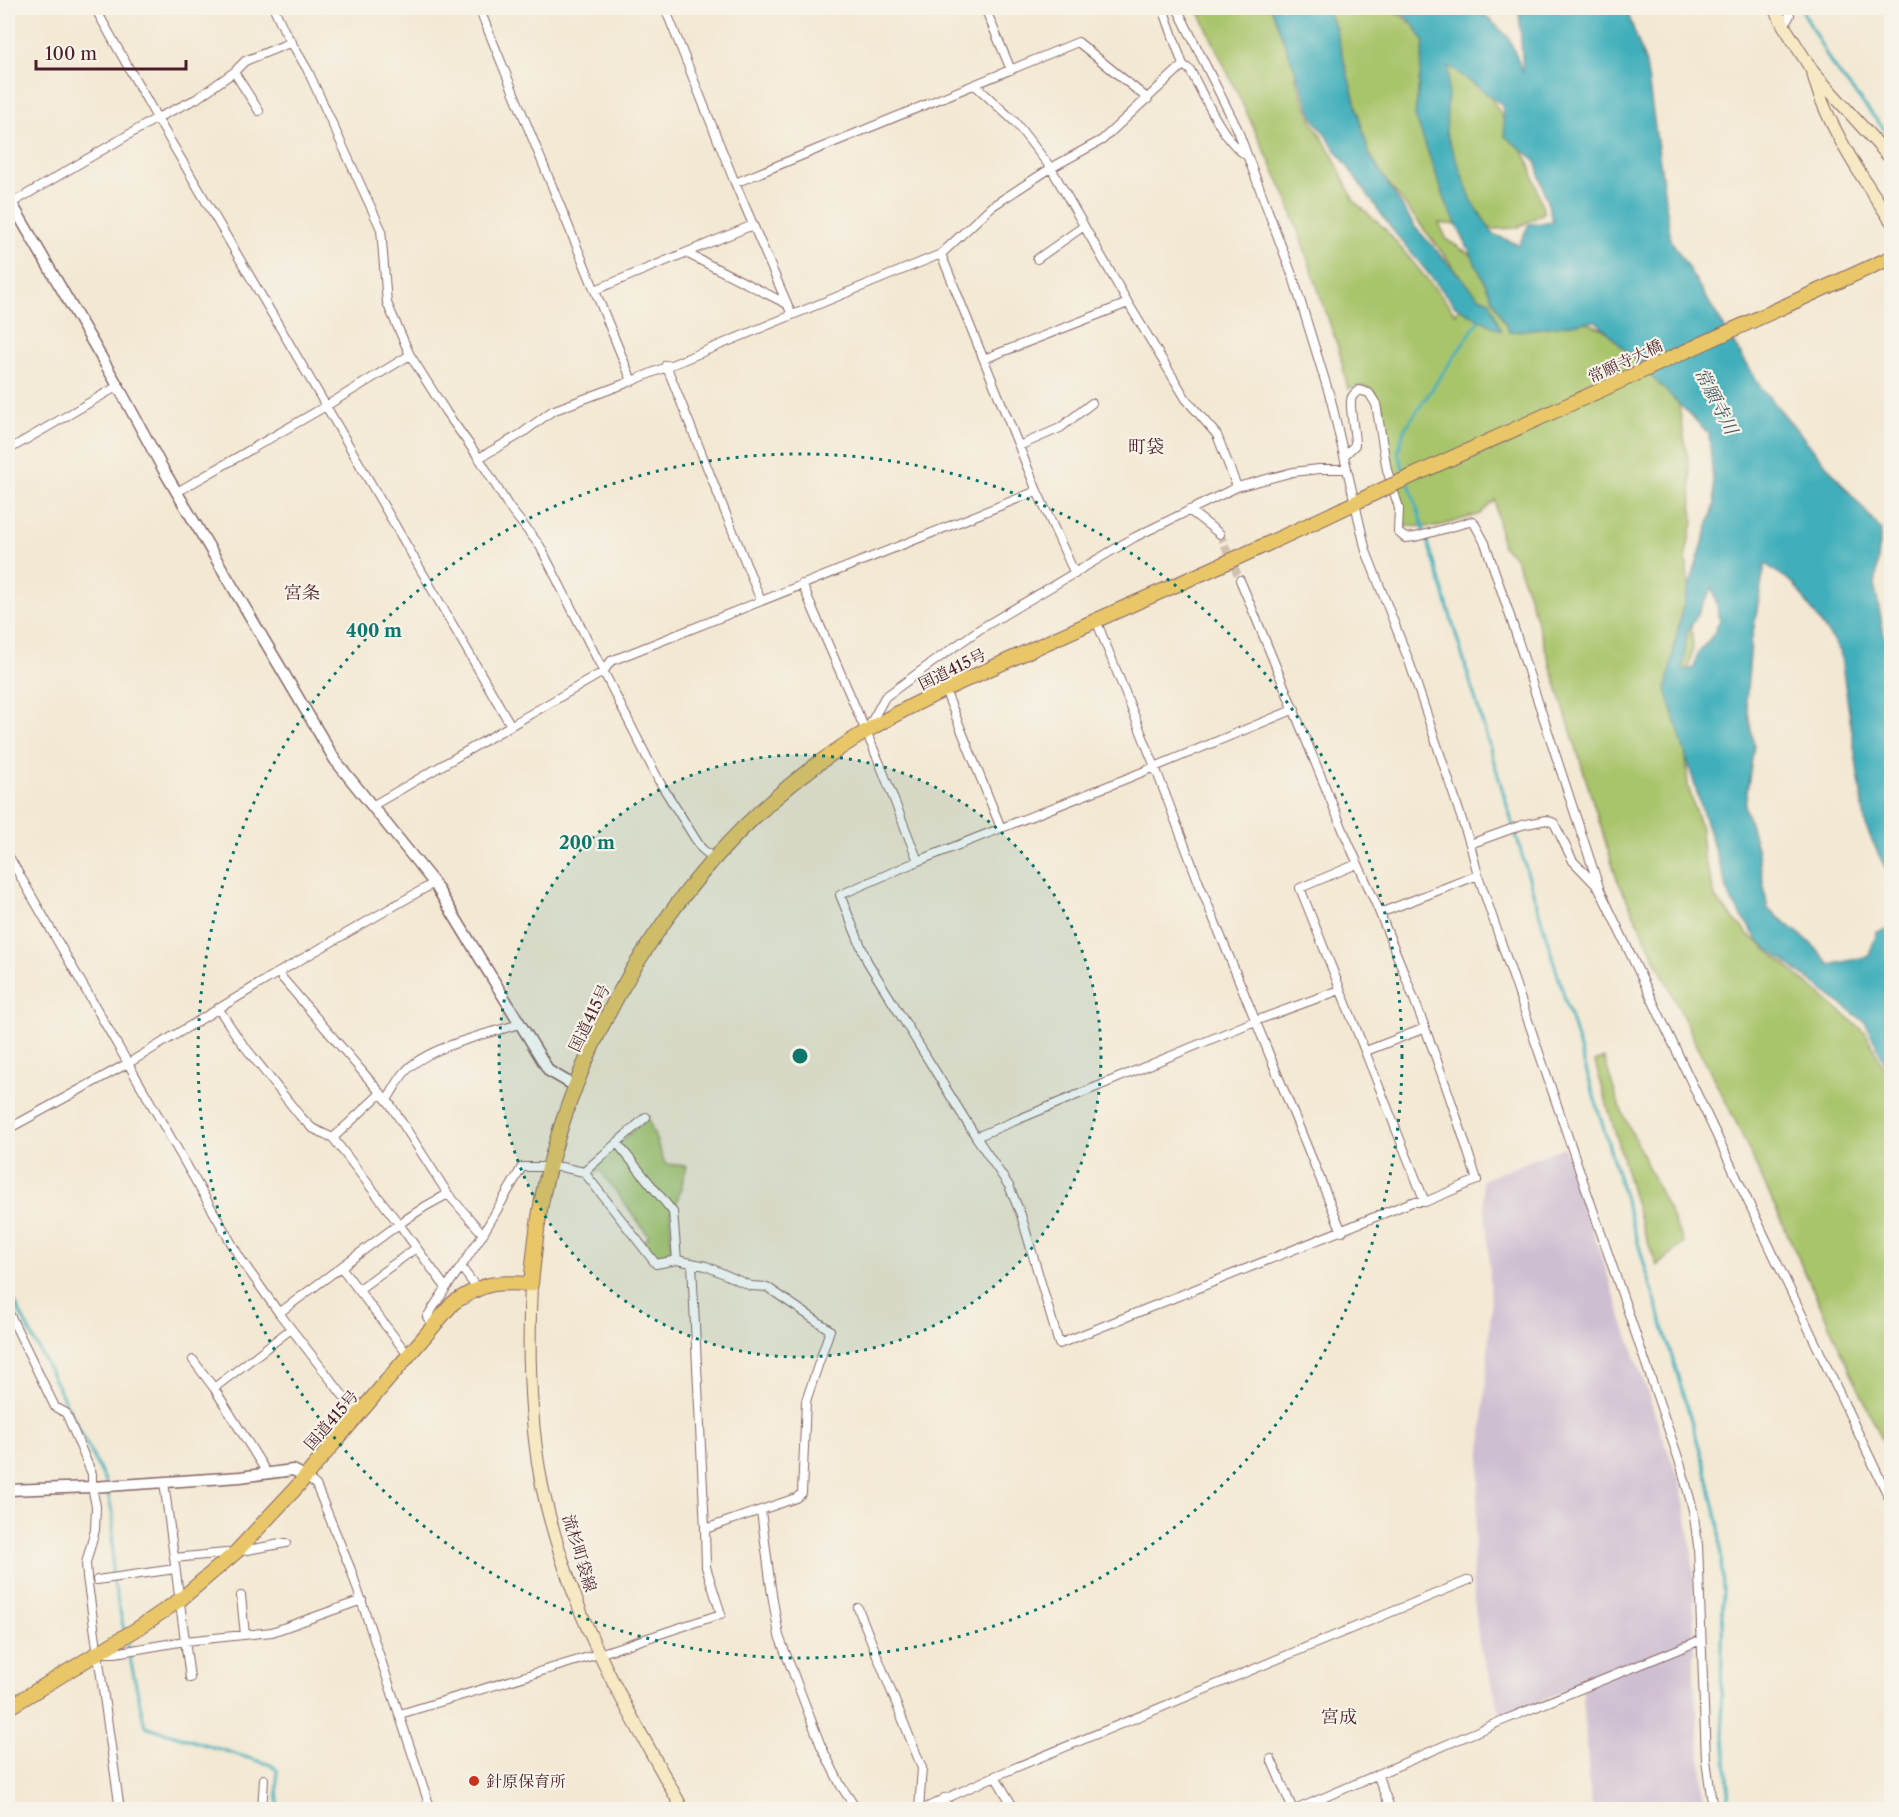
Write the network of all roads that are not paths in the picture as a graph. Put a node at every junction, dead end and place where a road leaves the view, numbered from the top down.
1 (95, 8) edge
2 (274, 8) edge
3 (479, 8) edge
4 (665, 8) edge
5 (985, 8) edge
6 (1163, 8) edge
7 (1177, 8) edge
8 (1774, 8) edge
9 (1787, 8) edge
10 (1784, 26) junction
11 (292, 42) junction
12 (1183, 65) junction
13 (1011, 70) junction
14 (234, 72) junction
15 (1813, 72) junction
16 (975, 85) junction
17 (1148, 99) junction
18 (259, 111) dead end
19 (157, 118) junction
20 (1246, 155) junction
21 (1892, 160) edge
22 (1051, 168) junction
23 (735, 183) junction
24 (10, 200) edge
25 (1892, 222) edge
26 (753, 225) junction
27 (1084, 226) junction
28 (686, 253) junction
29 (941, 254) junction
30 (1037, 259) dead end
31 (1890, 259) edge
32 (595, 291) junction
33 (1128, 303) junction
34 (787, 304) junction
35 (792, 315) junction
36 (410, 355) junction
37 (984, 359) junction
38 (666, 365) junction
39 (632, 381) junction
40 (118, 386) junction
41 (1092, 403) dead end
42 (326, 406) junction
43 (1019, 446) junction
44 (8, 450) edge
45 (1344, 456) junction
46 (479, 458) junction
47 (1347, 470) junction
48 (1237, 487) junction
49 (1037, 491) junction
50 (177, 492) junction
51 (1375, 494) joint
52 (1354, 504) junction
53 (1189, 510) junction
54 (1220, 534) tunnel mouth
55 (1075, 574) junction
56 (1240, 580) tunnel mouth
57 (802, 584) junction
58 (761, 601) junction
59 (1096, 620) junction
60 (603, 672) junction
61 (945, 690) junction
62 (1295, 709) junction
63 (510, 724) junction
64 (866, 732) junction
65 (1155, 767) junction
66 (372, 806) junction
67 (1001, 828) junction
68 (1470, 844) junction
69 (8, 855) edge
70 (714, 860) junction
71 (918, 861) junction
72 (1357, 864) junction
73 (1478, 876) junction
74 (434, 884) junction
75 (1599, 888) junction
76 (1380, 913) junction
77 (278, 972) junction
78 (1340, 990) junction
79 (218, 1008) junction
80 (1255, 1021) junction
81 (520, 1024) junction
82 (1425, 1028) junction
83 (1366, 1051) junction
84 (128, 1063) junction
85 (575, 1086) junction
86 (381, 1093) junction
87 (387, 1100) junction
88 (646, 1117) dead end
89 (8, 1129) edge
90 (333, 1137) junction
91 (976, 1137) junction
92 (617, 1143) junction
93 (549, 1168) junction
94 (584, 1172) junction
95 (448, 1194) junction
96 (1425, 1202) junction
97 (399, 1224) junction
98 (1342, 1232) junction
99 (483, 1234) junction
100 (416, 1248) junction
101 (677, 1260) junction
102 (693, 1263) junction
103 (341, 1267) junction
104 (461, 1267) junction
105 (531, 1284) junction
106 (476, 1287) junction
107 (446, 1288) junction
108 (358, 1290) junction
109 (8, 1311) edge
110 (279, 1313) junction
111 (433, 1324) junction
112 (291, 1329) junction
113 (408, 1355) junction
114 (193, 1360) dead end
115 (214, 1388) junction
116 (358, 1415) junction
117 (267, 1473) junction
118 (305, 1476) junction
119 (164, 1482) junction
120 (92, 1487) junction
121 (8, 1490) edge
122 (1892, 1504) edge
123 (761, 1511) junction
124 (705, 1529) junction
125 (286, 1543) dead end
126 (236, 1552) junction
127 (174, 1558) junction
128 (176, 1569) junction
129 (97, 1580) dead end
130 (1469, 1581) dead end
131 (241, 1596) dead end
132 (181, 1599) junction
133 (362, 1600) junction
134 (858, 1608) dead end
135 (245, 1635) junction
136 (1701, 1640) junction
137 (185, 1641) junction
138 (99, 1653) junction
139 (599, 1653) junction
140 (190, 1678) dead end
141 (8, 1708) edge
142 (400, 1714) junction
143 (1271, 1759) dead end
144 (1377, 1774) junction
145 (995, 1776) junction
146 (264, 1779) dead end
147 (944, 1798) junction
148 (120, 1809) edge
149 (262, 1809) edge
150 (431, 1809) edge
151 (683, 1809) edge
152 (857, 1809) edge
153 (920, 1809) edge
154 (948, 1809) edge
155 (1015, 1809) edge
156 (1296, 1809) edge
157 (1391, 1809) edge
158 (1713, 1809) edge

1 - 19 street
2 - 11 street
3 - 32 street
4 - 23 street
5 - 13 street
6 - 12 street
7 - 20 street
8 - 10 main road
9 - 10 street
10 - 15 main road
11 - 14 street
11 - 36 street
12 - 17 street
12 - 20 street
13 - 16 street
13 - 17 street
14 - 18 street
14 - 19 street
15 - 21 main road
15 - 25 main road
16 - 22 street
16 - 23 street
17 - 22 street
19 - 24 street
19 - 42 street
20 - 45 street
22 - 27 street
22 - 29 street
23 - 26 street
24 - 40 street
26 - 28 street
26 - 34 street
27 - 30 street
27 - 33 street
28 - 32 street
28 - 34 street
29 - 35 street
29 - 37 street
31 - 51 highway, 常願寺大橋, bridge
32 - 39 street
33 - 37 street
33 - 48 street
34 - 35 street
35 - 38 street
36 - 42 street
36 - 46 street
37 - 43 street
38 - 39 street
38 - 58 street
39 - 46 street
40 - 44 street
40 - 50 street
41 - 43 street
42 - 50 street
42 - 63 street
43 - 49 street
45 - 47 street
45 - 75 street
46 - 60 street
47 - 48 street
47 - 52 street
48 - 53 street
49 - 55 street
49 - 57 street
50 - 66 street
51 - 52 highway, 国道415号
52 - 59 highway, 国道415号
52 - 68 street
53 - 54 street
53 - 55 street
55 - 64 street
56 - 62 street
57 - 58 street
57 - 64 street
58 - 60 street
59 - 61 highway, 国道415号
59 - 65 street
60 - 63 street
60 - 70 street
61 - 64 highway, 国道415号
61 - 67 street
62 - 65 street
62 - 72 street
63 - 66 street
64 - 70 highway, 国道415号
64 - 71 street
65 - 67 street
65 - 80 street
66 - 74 street
67 - 71 street
68 - 73 street
68 - 75 street
69 - 84 street
70 - 85 highway, 国道415号
71 - 91 street
72 - 76 street
72 - 78 street
73 - 76 street
73 - 136 street
74 - 77 street
74 - 81 street
75 - 122 street
76 - 82 street
77 - 79 street
77 - 86 street
78 - 80 street
78 - 83 street
79 - 84 street
79 - 90 street
80 - 91 street
80 - 98 street
81 - 85 street
81 - 87 street
82 - 83 street
82 - 96 street
83 - 96 street
84 - 89 street
84 - 110 street
85 - 93 highway, 国道415号
86 - 87 street
86 - 90 street
87 - 95 street
88 - 92 street
90 - 97 street
91 - 98 street
92 - 94 street
92 - 101 street
93 - 94 street
93 - 99 street
93 - 105 highway, 国道415号
94 - 101 street
95 - 97 street
95 - 99 street
96 - 98 street
97 - 100 street
97 - 103 street
99 - 104 street
100 - 107 street
100 - 108 street
101 - 102 street
102 - 123 street
102 - 124 street
103 - 108 street
103 - 110 street
104 - 106 street
104 - 107 street
105 - 106 highway, 国道415号
105 - 139 main road, 流杉町袋線
106 - 111 highway, 国道415号
107 - 111 street
108 - 113 street
109 - 120 street
110 - 112 street
111 - 113 highway, 国道415号
112 - 115 street
112 - 116 street
113 - 116 highway, 国道415号
114 - 115 street
115 - 117 street
116 - 118 highway, 国道415号
117 - 118 street
117 - 119 street
118 - 126 highway, 国道415号
118 - 133 street
119 - 120 street
119 - 127 street
120 - 121 street
120 - 138 street
123 - 124 street
123 - 152 street
124 - 139 street
125 - 126 street
126 - 127 street
126 - 132 highway, 国道415号
127 - 128 street
128 - 129 street
128 - 132 street
130 - 145 street
131 - 135 street
132 - 137 street
132 - 138 highway, 国道415号
133 - 135 street
133 - 142 street
134 - 153 street
135 - 137 street
136 - 144 street
136 - 158 street
137 - 138 street
137 - 140 street
138 - 141 highway, 国道415号
138 - 148 street
139 - 142 street
139 - 151 main road, 流杉町袋線
142 - 150 street
143 - 156 street
144 - 156 street
144 - 157 street
145 - 147 street
145 - 155 street
146 - 149 street
147 - 153 street
147 - 154 street

